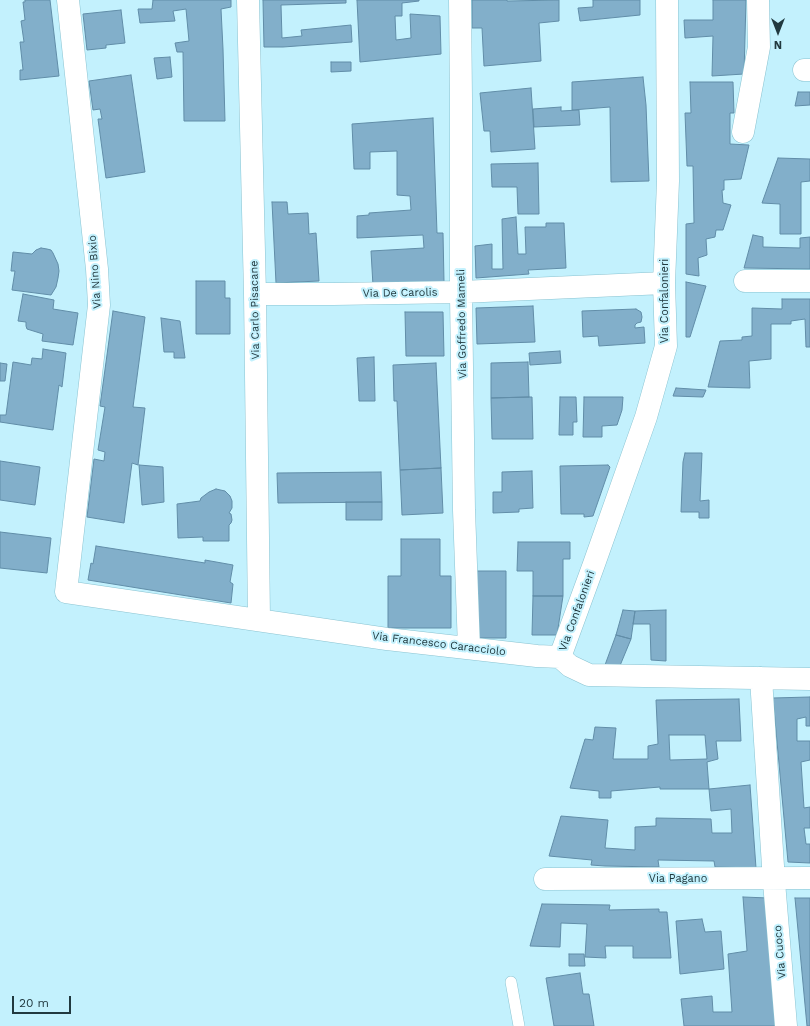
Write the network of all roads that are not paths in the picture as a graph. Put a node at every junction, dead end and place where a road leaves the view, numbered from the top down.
1 (68, 0) edge
2 (248, 0) edge
3 (460, 0) edge
4 (666, 0) edge
5 (758, 0) edge
6 (743, 132) dead end
7 (745, 281) dead end
8 (810, 281) edge
9 (664, 283) junction
10 (461, 292) junction
11 (255, 294) junction
12 (66, 592) joint
13 (259, 620) junction
14 (469, 648) junction
15 (560, 657) junction
16 (761, 678) junction
17 (810, 679) edge
18 (810, 878) edge
19 (545, 879) dead end
20 (774, 879) junction
21 (511, 982) dead end
22 (519, 1026) edge
23 (786, 1026) edge

1 - 12 street, Via Nino Bixio
2 - 11 street, Via Carlo Pisacane
3 - 10 street, Via Goffredo Mameli
4 - 9 street, Via Confalonieri
5 - 6 street
7 - 8 street
9 - 10 street, Via De Carolis
9 - 15 street, Via Confalonieri
10 - 11 street, Via De Carolis
10 - 14 street, Via Goffredo Mameli
11 - 13 street, Via Carlo Pisacane
12 - 13 street, Via Francesco Caracciolo
13 - 14 street, Via Francesco Caracciolo
14 - 15 street, Via Francesco Caracciolo
15 - 16 street
16 - 17 street
16 - 20 street, Via Cuoco
18 - 20 street, Via Pagano
19 - 20 street, Via Pagano
20 - 23 street, Via Cuoco
21 - 22 lane

